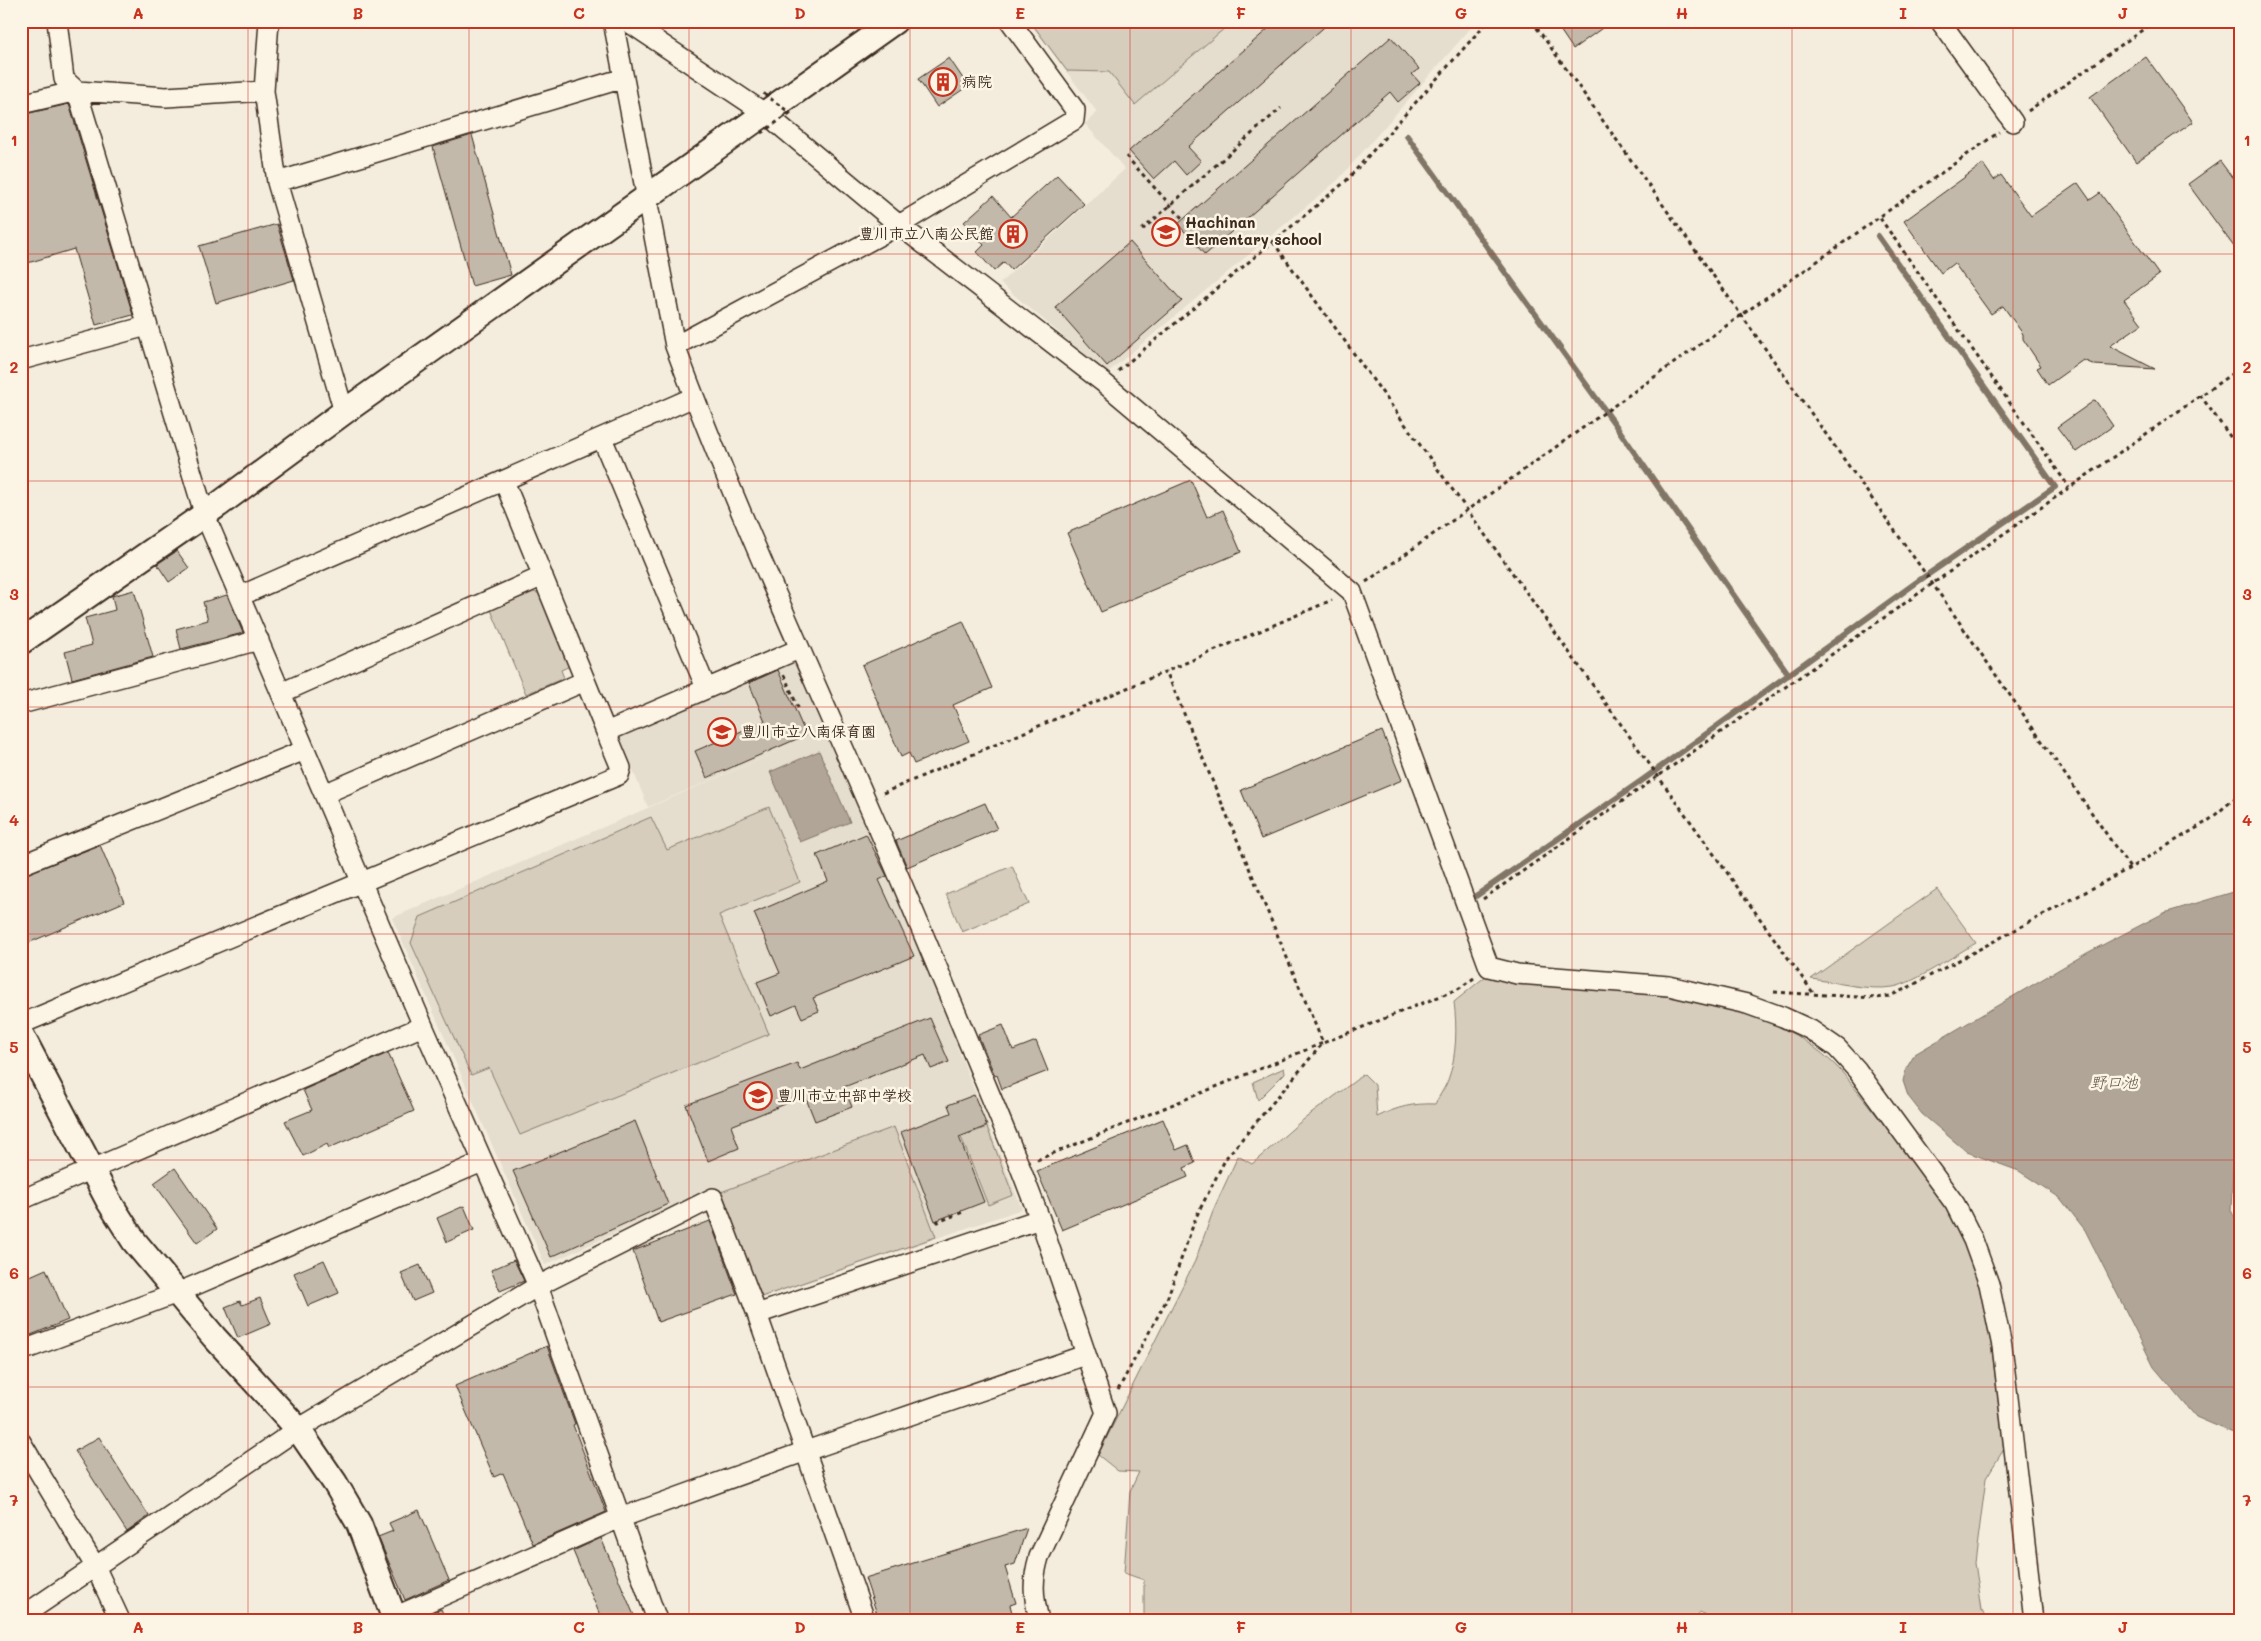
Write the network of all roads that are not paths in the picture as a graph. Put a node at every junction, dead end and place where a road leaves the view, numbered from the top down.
1 (57, 21) edge
2 (269, 21) edge
3 (613, 21) edge
4 (627, 21) edge
5 (895, 21) edge
6 (1010, 21) edge
7 (1940, 21) edge
8 (624, 78) junction
9 (78, 91) junction
10 (264, 91) junction
11 (21, 104) edge
12 (763, 114) junction
13 (2013, 122) road end
14 (277, 182) junction
15 (647, 199) junction
16 (899, 225) junction
17 (147, 326) junction
18 (675, 346) junction
19 (21, 360) edge
20 (694, 397) junction
21 (344, 412) junction
22 (602, 438) junction
23 (504, 481) junction
24 (204, 513) junction
25 (543, 576) junction
26 (240, 596) junction
27 (259, 640) junction
28 (21, 642) edge
29 (799, 648) junction
30 (585, 681) junction
31 (706, 688) junction
32 (281, 693) junction
33 (21, 704) edge
34 (606, 732) junction
35 (305, 750) junction
36 (324, 794) junction
37 (21, 865) edge
38 (361, 883) junction
39 (21, 1024) edge
40 (423, 1026) junction
41 (21, 1034) edge
42 (482, 1162) junction
43 (93, 1169) junction
44 (21, 1200) edge
45 (1040, 1219) junction
46 (538, 1286) junction
47 (177, 1293) junction
48 (757, 1314) junction
49 (21, 1351) edge
50 (1085, 1355) junction
51 (298, 1429) junction
52 (21, 1442) edge
53 (806, 1451) junction
54 (620, 1518) junction
55 (95, 1566) junction
56 (21, 1617) edge
57 (394, 1618) edge
58 (120, 1620) edge
59 (657, 1620) edge
60 (865, 1620) edge
61 (1039, 1620) edge
62 (2034, 1620) edge

1 - 9 street
2 - 10 street
3 - 8 street
4 - 12 street
5 - 12 street
6 - 16 street
7 - 13 street
8 - 14 street
8 - 15 street
9 - 10 street
9 - 11 street
9 - 17 street
10 - 14 street
12 - 15 street
12 - 16 street
14 - 21 street
15 - 18 street
15 - 21 street
16 - 18 street
16 - 62 street
17 - 19 street
17 - 24 street
18 - 20 street
20 - 22 street
20 - 29 street
21 - 24 street
22 - 23 street
22 - 31 street
23 - 25 street
23 - 26 street
24 - 26 street
24 - 28 street
25 - 30 street
25 - 32 street
26 - 27 street
27 - 32 street
27 - 33 street
29 - 31 street
29 - 45 street
30 - 34 street
30 - 36 street
31 - 34 street
32 - 35 street
34 - 38 street
35 - 36 street
35 - 37 street
36 - 38 street
38 - 39 street
38 - 40 street
40 - 42 street
40 - 43 street
41 - 43 street
42 - 46 street
42 - 47 street
43 - 44 street
43 - 47 street
45 - 48 street
45 - 50 street
46 - 48 street
46 - 51 street
46 - 54 street
47 - 49 street
47 - 51 street
48 - 53 street
50 - 53 street
50 - 61 street
51 - 55 street
51 - 57 street
52 - 55 street
53 - 54 street
53 - 60 street
54 - 57 street
54 - 59 street
55 - 56 street
55 - 58 street

